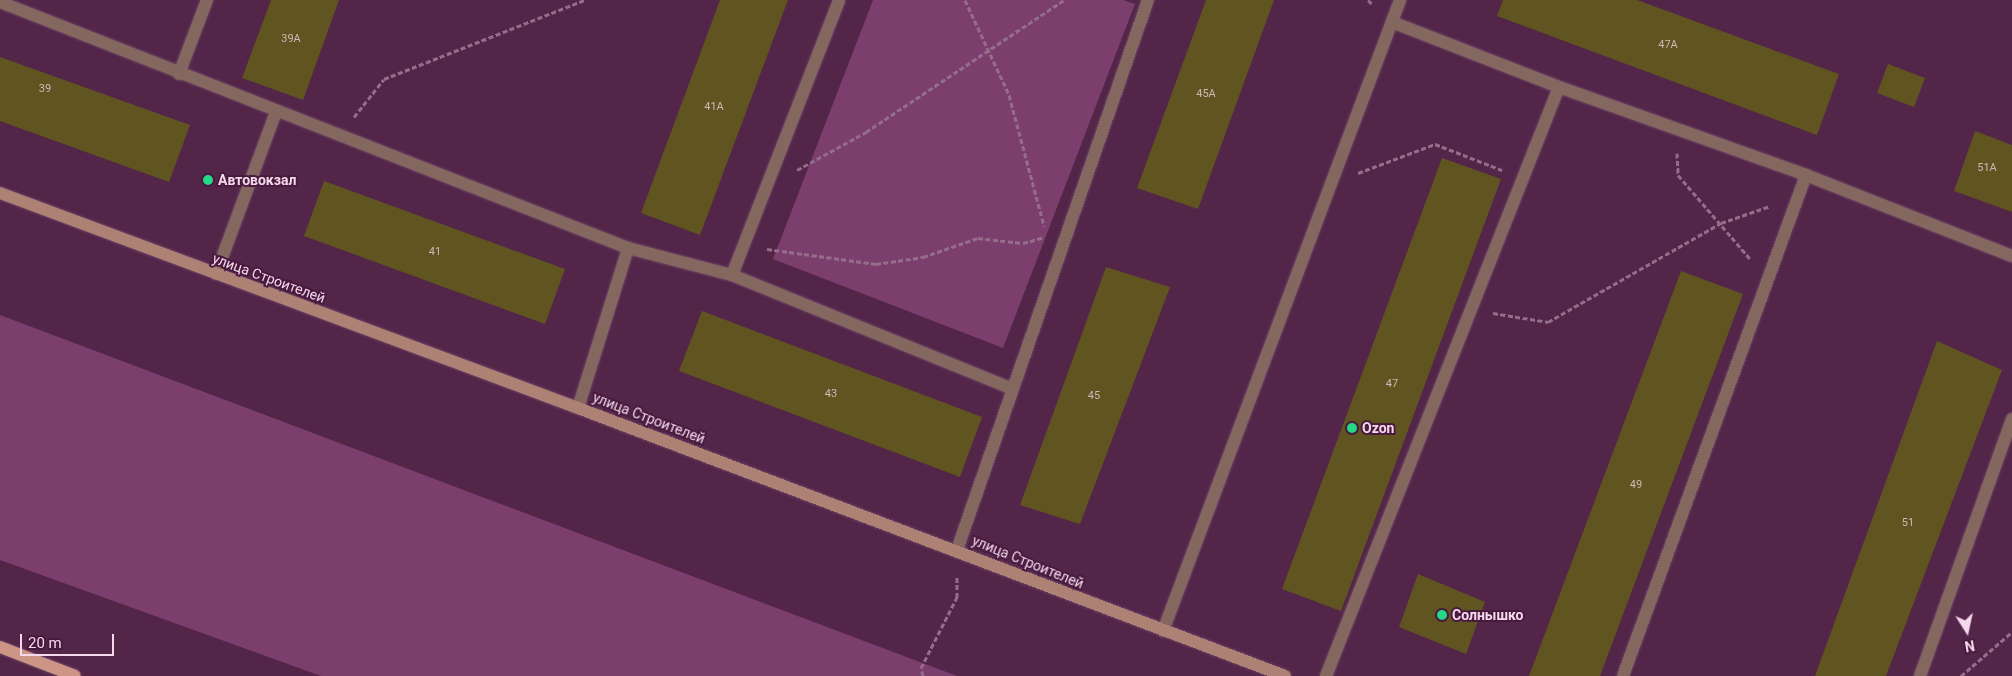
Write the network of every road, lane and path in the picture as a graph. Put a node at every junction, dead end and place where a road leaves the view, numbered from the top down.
1 (206, 0) edge
2 (585, 0) edge
3 (839, 0) edge
4 (965, 0) edge
5 (1064, 0) edge
6 (1148, 0) edge
7 (1400, 0) edge
8 (0, 2) edge
9 (1392, 22) junction
10 (989, 51) junction
11 (179, 74) junction
12 (1559, 87) junction
13 (276, 112) junction
14 (1676, 129) junction
15 (338, 136) junction
16 (1806, 175) junction
17 (1523, 178) junction
18 (1332, 182) junction
19 (766, 188) junction
20 (0, 193) edge
21 (1798, 196) junction
22 (1721, 223) junction
23 (628, 248) junction
24 (740, 255) junction
25 (2012, 256) edge
26 (216, 274) junction
27 (732, 275) junction
28 (1764, 291) junction
29 (1471, 309) junction
30 (1012, 389) junction
31 (578, 408) junction
32 (2012, 420) edge
33 (956, 550) junction
34 (1163, 631) junction
35 (2012, 632) edge
36 (0, 647) edge
37 (75, 676) edge
38 (923, 676) edge
39 (1285, 676) edge
40 (1326, 676) edge
41 (1623, 676) edge
42 (1920, 676) edge
43 (1962, 676) edge

1 - 11 lane
2 - 15 path
3 - 19 lane
4 - 10 path
5 - 10 path
6 - 30 lane
7 - 9 lane
8 - 11 lane
9 - 12 lane
9 - 18 lane
10 - 19 path
10 - 24 path
11 - 13 lane
12 - 14 lane
12 - 17 lane
13 - 15 lane
13 - 26 lane
14 - 16 lane
14 - 22 path
15 - 23 lane
16 - 21 lane
16 - 25 lane
17 - 18 path
17 - 29 lane
18 - 34 lane
19 - 24 lane
20 - 26 main road, улица Строителей
21 - 22 path
21 - 28 lane
22 - 28 path
22 - 29 path
23 - 27 lane
23 - 31 lane
24 - 27 lane
26 - 31 main road, улица Строителей
27 - 30 lane
28 - 41 lane
29 - 40 lane
30 - 33 lane
31 - 33 main road, улица Строителей
32 - 42 lane
33 - 34 main road, улица Строителей
33 - 38 path
34 - 39 main road, улица Строителей
35 - 43 path
36 - 37 main road

